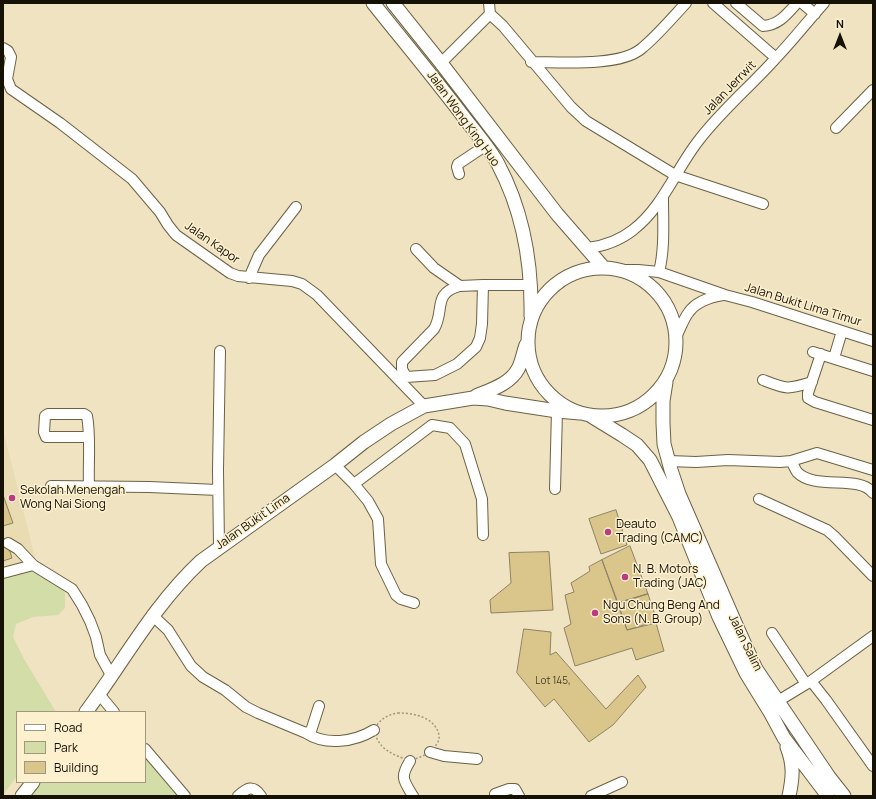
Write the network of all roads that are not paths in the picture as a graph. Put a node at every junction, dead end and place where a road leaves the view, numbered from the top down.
1 (373, 3) edge
2 (393, 3) edge
3 (489, 3) edge
4 (686, 3) edge
5 (713, 3) edge
6 (797, 3) edge
7 (802, 3) edge
8 (824, 3) edge
9 (738, 4) edge
10 (490, 14) junction
11 (815, 14) junction
12 (3, 48) edge
13 (776, 58) junction
14 (532, 62) junction
15 (441, 63) junction
16 (873, 90) edge
17 (836, 128) dead end
18 (485, 146) junction
19 (460, 174) dead end
20 (675, 175) junction
21 (663, 198) junction
22 (763, 204) dead end
23 (296, 207) dead end
24 (588, 248) junction
25 (416, 249) dead end
26 (604, 268) junction
27 (623, 270) junction
28 (659, 272) junction
29 (249, 278) junction
30 (483, 285) junction
31 (531, 285) junction
32 (460, 286) junction
33 (725, 295) junction
34 (531, 320) junction
35 (842, 331) junction
36 (677, 334) junction
37 (528, 339) junction
38 (873, 341) edge
39 (220, 351) dead end
40 (834, 358) junction
41 (873, 371) edge
42 (403, 379) junction
43 (763, 380) dead end
44 (666, 381) junction
45 (812, 382) junction
46 (472, 398) junction
47 (424, 406) junction
48 (557, 411) junction
49 (585, 414) junction
50 (873, 420) edge
51 (88, 437) junction
52 (669, 461) junction
53 (791, 461) junction
54 (335, 465) junction
55 (873, 470) edge
56 (354, 484) junction
57 (51, 486) dead end
58 (89, 486) junction
59 (555, 489) dead end
60 (218, 490) junction
61 (873, 493) edge
62 (759, 499) dead end
63 (483, 535) dead end
64 (8, 543) dead end
65 (219, 546) junction
66 (32, 565) junction
67 (3, 574) edge
68 (873, 576) edge
69 (414, 602) dead end
70 (152, 615) junction
71 (772, 634) dead end
72 (873, 636) edge
73 (111, 675) junction
74 (808, 683) junction
75 (99, 694) junction
76 (778, 701) junction
77 (319, 706) dead end
78 (87, 711) edge
79 (113, 711) edge
80 (374, 730) road end
81 (306, 733) junction
82 (784, 738) junction
83 (146, 750) edge
84 (430, 752) road end
85 (477, 759) dead end
86 (410, 761) road end
87 (873, 766) edge
88 (622, 782) dead end
89 (32, 783) edge
90 (495, 794) dead end
91 (22, 796) edge
92 (185, 796) edge
93 (238, 796) edge
94 (261, 796) edge
95 (412, 796) edge
96 (519, 796) edge
97 (591, 796) edge
98 (789, 796) edge
99 (828, 796) edge
100 (844, 796) edge

1 - 18 main road, Jalan Wong King Huo
2 - 15 main road, Jalan Wong King Huo
3 - 10 street
4 - 14 street
5 - 13 street
6 - 9 street
7 - 11 street
8 - 11 street, Jalan Jerrwit
10 - 14 street
10 - 15 street
11 - 13 street, Jalan Jerrwit
12 - 29 street, Jalan Kapor
13 - 20 street, Jalan Jerrwit
14 - 20 street
15 - 24 main road, Jalan Wong King Huo
16 - 17 street
18 - 19 street
18 - 31 main road, Jalan Wong King Huo
20 - 21 street, Jalan Jerrwit
20 - 22 street
21 - 24 street
21 - 28 street
23 - 29 street
24 - 26 main road, Jalan Wong King Huo
25 - 32 street
26 - 27 main road
26 - 34 main road
27 - 28 street, Jalan Bukit Lima Timur
27 - 36 main road
28 - 33 street, Jalan Bukit Lima Timur
29 - 42 street, Jalan Kapor
30 - 31 street
30 - 32 street
30 - 42 street
31 - 34 main road, Jalan Wong King Huo
32 - 42 street
33 - 35 street, Jalan Bukit Lima Timur
33 - 36 street, Jalan Bukit Lima Timur
34 - 37 main road
35 - 38 street, Jalan Bukit Lima Timur
35 - 40 street
36 - 44 main road
37 - 46 main road
37 - 49 main road, Jalan Salim
39 - 60 street
40 - 41 street
40 - 45 street
42 - 47 street, Jalan Kapor
43 - 45 street
44 - 49 main road
44 - 52 main road, Jalan Salim
45 - 50 street
46 - 47 main road, Jalan Bukit Lima
46 - 48 main road
47 - 54 main road, Jalan Bukit Lima
48 - 49 main road
48 - 59 street
49 - 82 main road, Jalan Salim
51 - 51 street
51 - 58 street
52 - 53 street
52 - 76 main road, Jalan Salim
53 - 55 street
53 - 61 street
54 - 56 street
54 - 65 main road, Jalan Bukit Lima
56 - 63 street
56 - 69 street
57 - 58 street
58 - 60 street
60 - 65 street
62 - 68 street
64 - 66 street
65 - 70 main road, Jalan Bukit Lima
66 - 67 street
66 - 73 street
70 - 73 main road, Jalan Bukit Lima
70 - 81 street
71 - 74 street
72 - 74 street
73 - 75 main road, Jalan Bukit Lima
74 - 76 street
74 - 87 street
75 - 78 main road, Jalan Bukit Lima
75 - 79 street
76 - 100 main road, Jalan Salim
77 - 81 street
80 - 81 street
82 - 98 main road
82 - 99 main road, Jalan Salim
83 - 92 street
84 - 85 street
86 - 95 street
88 - 97 street
89 - 91 main road
90 - 96 street
93 - 94 street

